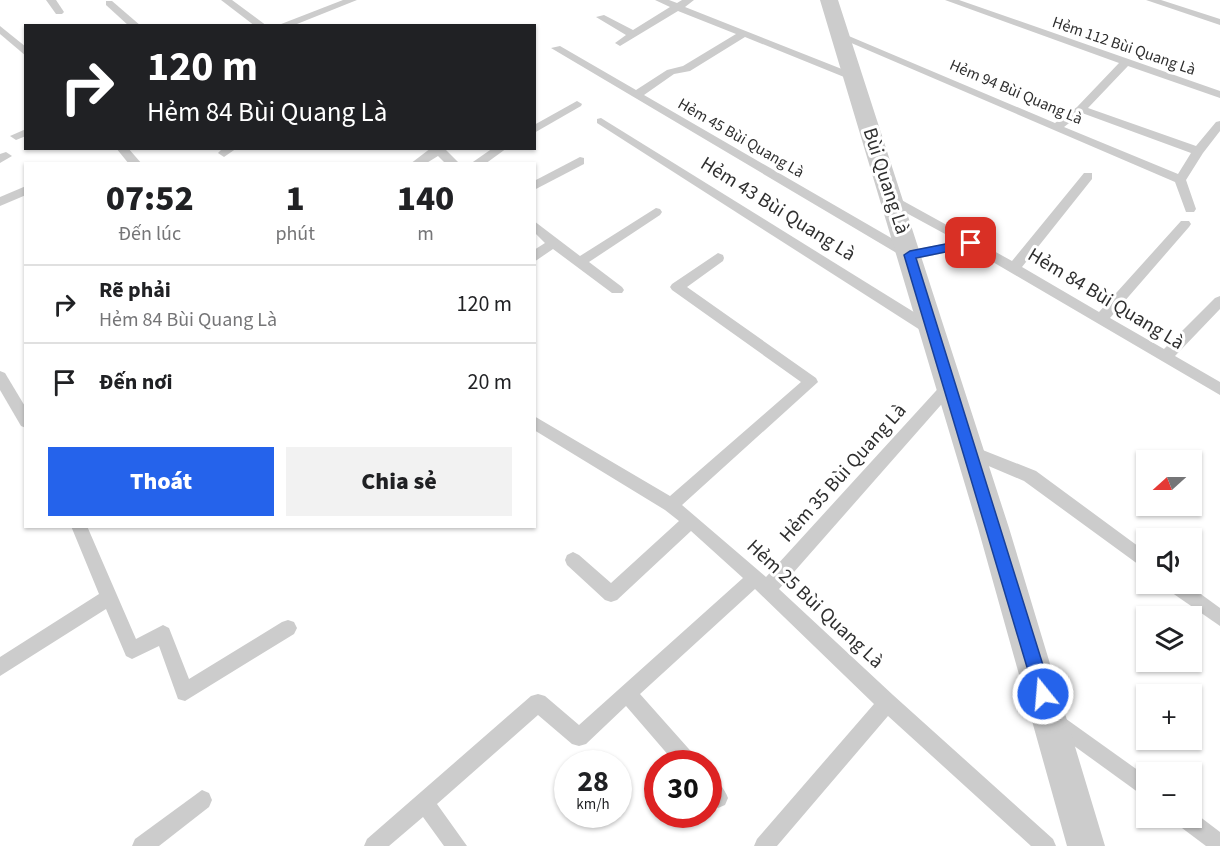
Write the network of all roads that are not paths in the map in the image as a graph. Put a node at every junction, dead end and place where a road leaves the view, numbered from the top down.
1 (51, 0) edge
2 (226, 0) edge
3 (352, 0) edge
4 (660, 0) edge
5 (689, 0) edge
6 (829, 0) edge
7 (950, 0) edge
8 (1151, 0) edge
9 (109, 3) dead end
10 (678, 8) junction
11 (59, 12) dead end
12 (601, 17) dead end
13 (1220, 22) edge
14 (133, 24) edge
15 (259, 24) edge
16 (286, 24) edge
17 (0, 29) edge
18 (745, 33) junction
19 (634, 34) junction
20 (840, 36) junction
21 (620, 43) dead end
22 (556, 48) dead end
23 (24, 51) edge
24 (1126, 62) junction
25 (853, 77) junction
26 (636, 95) junction
27 (1220, 95) edge
28 (577, 104) dead end
29 (1082, 109) junction
30 (601, 121) dead end
31 (1220, 124) edge
32 (1056, 127) junction
33 (536, 128) edge
34 (125, 150) edge
35 (437, 150) edge
36 (499, 150) edge
37 (1198, 151) junction
38 (134, 162) edge
39 (419, 162) edge
40 (452, 162) edge
41 (479, 162) edge
42 (580, 162) dead end
43 (1088, 176) dead end
44 (1180, 180) junction
45 (536, 185) edge
46 (24, 191) edge
47 (892, 200) junction
48 (0, 202) edge
49 (1190, 209) dead end
50 (656, 212) dead end
51 (1185, 224) dead end
52 (536, 227) edge
53 (553, 243) junction
54 (971, 243) junction
55 (536, 255) edge
56 (910, 255) junction
57 (718, 258) dead end
58 (580, 262) junction
59 (1014, 268) junction
60 (617, 290) dead end
61 (1220, 301) edge
62 (1101, 319) junction
63 (933, 331) junction
64 (1165, 357) junction
65 (0, 377) edge
66 (950, 386) junction
67 (1220, 389) edge
68 (24, 419) edge
69 (536, 423) edge
70 (970, 450) junction
71 (671, 505) junction
72 (691, 521) junction
73 (80, 528) edge
74 (1136, 555) edge
75 (573, 560) dead end
76 (762, 583) junction
77 (1188, 594) edge
78 (110, 597) junction
79 (1220, 618) edge
80 (288, 628) dead end
81 (0, 667) edge
82 (627, 693) junction
83 (887, 703) junction
84 (1050, 716) junction
85 (677, 750) edge
86 (1136, 780) edge
87 (202, 801) dead end
88 (424, 802) junction
89 (1198, 828) edge
90 (1220, 844) edge
91 (142, 846) edge
92 (374, 846) edge
93 (457, 846) edge
94 (764, 846) edge
95 (1046, 846) edge
96 (1086, 846) edge

1 - 11 lane
2 - 15 lane
3 - 16 lane
4 - 10 lane
5 - 10 lane
6 - 20 street, Bùi Quang Là
7 - 24 lane, Hẻm 112 Bùi Quang Là
8 - 13 lane
9 - 14 lane
10 - 18 lane
10 - 19 lane
12 - 19 lane
17 - 23 lane
18 - 25 lane
18 - 26 lane
19 - 21 lane
20 - 25 street, Bùi Quang Là
20 - 32 lane, Hẻm 94 Bùi Quang Là
22 - 26 lane, Hẻm 45 Bùi Quang Là
24 - 27 lane, Hẻm 112 Bùi Quang Là
24 - 29 lane
25 - 47 street, Bùi Quang Là
26 - 56 lane, Hẻm 45 Bùi Quang Là
28 - 33 lane
29 - 32 lane
29 - 37 lane
30 - 63 lane, Hẻm 43 Bùi Quang Là
31 - 37 lane
32 - 44 lane, Hẻm 94 Bùi Quang Là
34 - 38 lane
35 - 39 lane
35 - 40 lane
36 - 41 lane
37 - 44 lane
42 - 45 lane
43 - 59 lane
44 - 49 lane
46 - 48 lane
47 - 54 lane, Hẻm 84 Bùi Quang Là
47 - 56 street, Bùi Quang Là
50 - 58 lane
51 - 62 lane
52 - 53 lane
53 - 55 lane
53 - 58 lane
54 - 56 lane
54 - 59 lane, Hẻm 84 Bùi Quang Là
56 - 63 street, Bùi Quang Là
57 - 71 lane
58 - 60 lane
59 - 62 lane, Hẻm 84 Bùi Quang Là
61 - 64 lane
62 - 64 lane, Hẻm 84 Bùi Quang Là
63 - 66 street, Bùi Quang Là
64 - 67 lane, Hẻm 84 Bùi Quang Là
65 - 68 lane
66 - 70 street, Bùi Quang Là
66 - 76 lane, Hẻm 35 Bùi Quang Là
69 - 71 lane, Hẻm 25 Bùi Quang Là
70 - 74 lane
70 - 84 street, Bùi Quang Là
71 - 72 lane, Hẻm 25 Bùi Quang Là
72 - 75 lane
72 - 76 lane, Hẻm 25 Bùi Quang Là
73 - 78 lane
76 - 82 lane, Hẻm 35 Bùi Quang Là
76 - 83 lane, Hẻm 25 Bùi Quang Là
77 - 79 lane
78 - 80 lane
78 - 81 lane
82 - 85 lane
82 - 88 lane, Hẻm 35 Bùi Quang Là
83 - 94 lane
83 - 95 lane, Hẻm 25 Bùi Quang Là
84 - 86 lane
84 - 96 street, Bùi Quang Là
87 - 91 lane
88 - 92 lane
88 - 93 lane
89 - 90 lane

